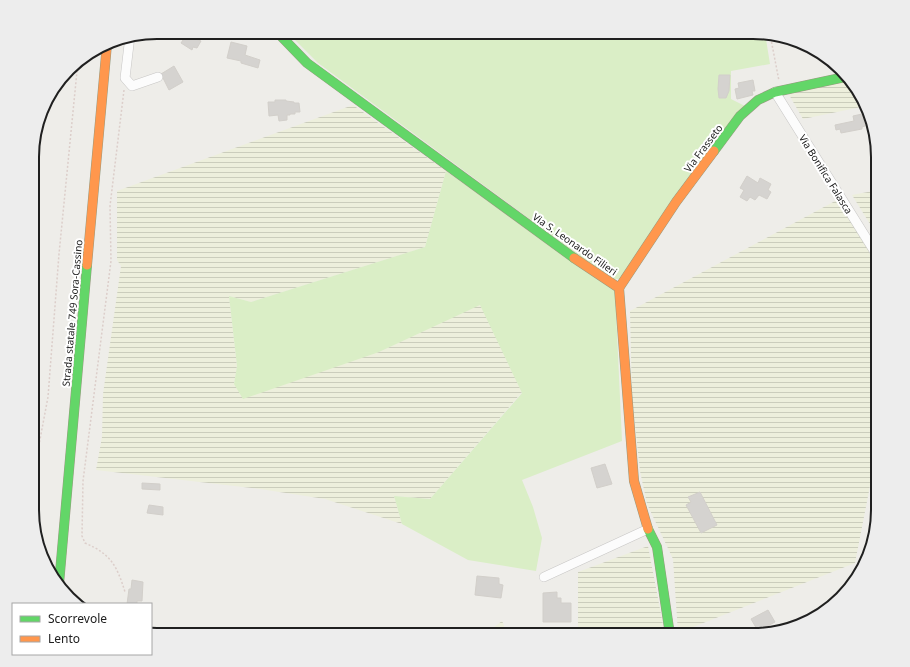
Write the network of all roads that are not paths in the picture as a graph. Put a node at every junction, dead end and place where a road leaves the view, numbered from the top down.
1 (284, 39) edge
2 (129, 42) edge
3 (106, 50) edge
4 (158, 78) dead end
5 (841, 79) edge
6 (778, 91) junction
7 (871, 245) edge
8 (620, 288) junction
9 (648, 529) junction
10 (60, 577) edge
11 (544, 577) dead end
12 (669, 628) edge

1 - 8 main road, Via S. Leonardo Filieri
2 - 4 street
3 - 10 main road, Strada statale 749 Sora-Cassino
5 - 6 main road, Via Frasseto
6 - 7 street, Via Bonifica Falasca
6 - 8 main road, Via Frasseto
8 - 9 main road, Via S. Leonardo Filieri
9 - 11 street
9 - 12 main road, Via S. Leonardo Filieri

